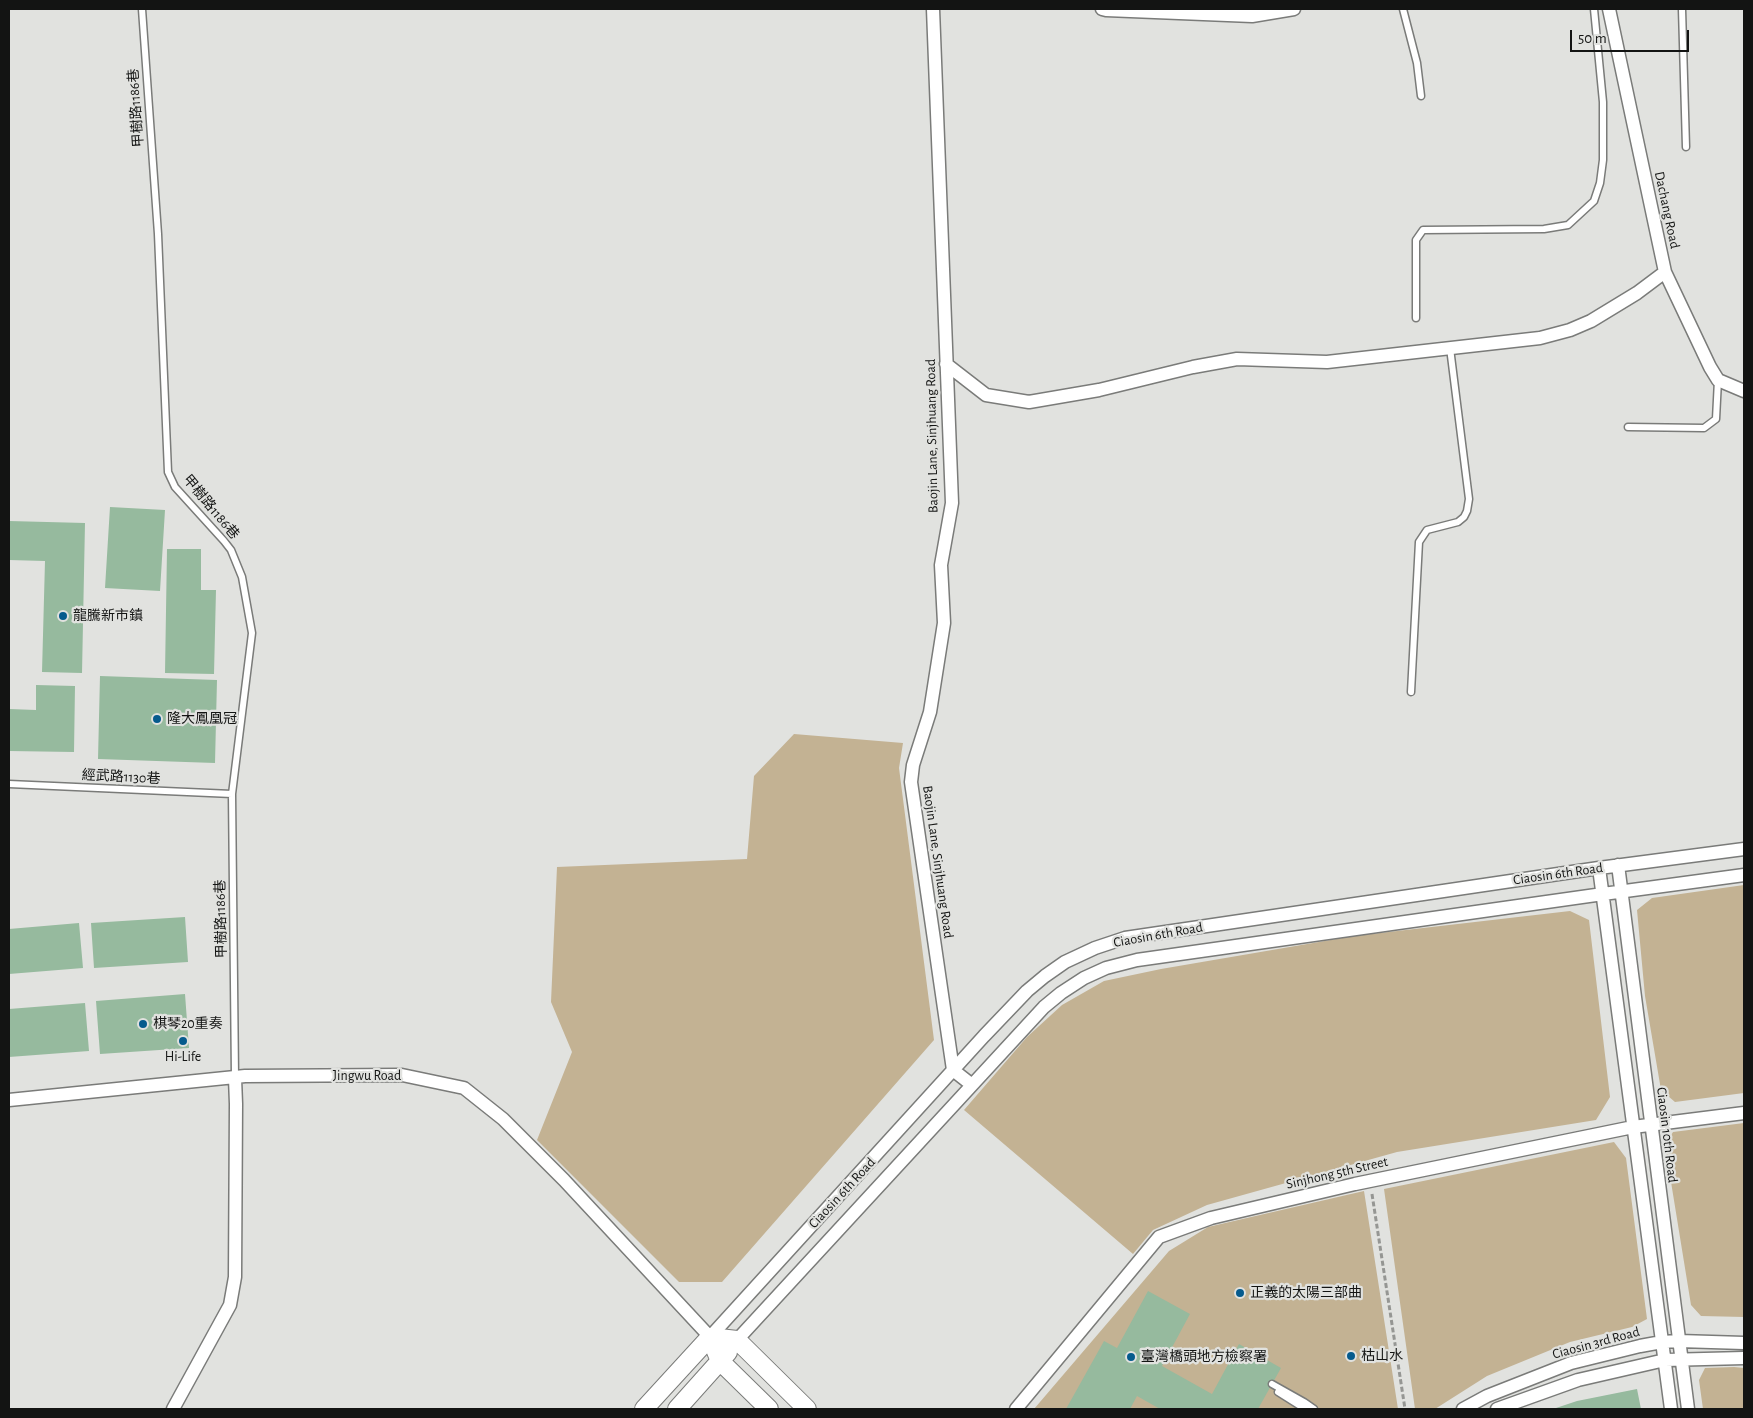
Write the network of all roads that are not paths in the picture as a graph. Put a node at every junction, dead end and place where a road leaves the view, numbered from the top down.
1 (142, 9) edge
2 (933, 9) edge
3 (1102, 9) edge
4 (1294, 9) edge
5 (1403, 9) edge
6 (1594, 9) edge
7 (1608, 9) edge
8 (1682, 9) edge
9 (1421, 96) dead end
10 (1686, 147) dead end
11 (1666, 272) junction
12 (1416, 318) dead end
13 (1450, 348) junction
14 (946, 364) junction
15 (1718, 380) junction
16 (1744, 391) edge
17 (1628, 427) dead end
18 (1411, 692) dead end
19 (9, 784) edge
20 (232, 794) junction
21 (1744, 849) edge
22 (1618, 865) junction
23 (1599, 868) junction
24 (1744, 875) edge
25 (1621, 891) junction
26 (1603, 894) junction
27 (953, 1070) junction
28 (235, 1078) junction
29 (972, 1085) junction
30 (9, 1100) edge
31 (1744, 1113) edge
32 (1650, 1124) junction
33 (1633, 1127) junction
34 (710, 1337) junction
35 (737, 1340) junction
36 (1679, 1341) junction
37 (1662, 1342) junction
38 (1744, 1343) edge
39 (1744, 1358) edge
40 (1682, 1359) junction
41 (1665, 1360) junction
42 (720, 1361) junction
43 (173, 1409) edge
44 (644, 1409) edge
45 (677, 1409) edge
46 (769, 1409) edge
47 (808, 1409) edge
48 (1016, 1409) edge
49 (1305, 1409) edge
50 (1314, 1409) edge
51 (1463, 1409) edge
52 (1497, 1409) edge
53 (1671, 1409) edge
54 (1688, 1409) edge

1 - 20 lane, 甲樹路1186巷
2 - 14 street, Baojin Lane, Sinjhuang Road
3 - 4 street
5 - 9 lane
6 - 12 lane
7 - 11 street, Dachang Road
8 - 10 lane
11 - 13 street
11 - 15 street, Dachang Road
13 - 14 street
13 - 18 lane
14 - 27 street, Baojin Lane, Sinjhuang Road
15 - 16 street
15 - 17 lane
19 - 20 lane, 經武路1130巷
20 - 28 lane, 甲樹路1186巷
21 - 22 street, Ciaosin 6th Road
22 - 23 street, Ciaosin 6th Road
22 - 25 street, Ciaosin 10th Road
23 - 26 street
23 - 27 street, Ciaosin 6th Road
24 - 25 street, Ciaosin 6th Road
25 - 26 street, Ciaosin 6th Road
25 - 32 street, Ciaosin 10th Road
26 - 29 street, Ciaosin 6th Road
26 - 33 street
27 - 29 street
27 - 34 street, Ciaosin 6th Road
28 - 30 street, Jingwu Road
28 - 34 street, Jingwu Road
28 - 43 street
29 - 35 street, Ciaosin 6th Road
31 - 32 street, Sinjhong 5th Street
32 - 33 street, Sinjhong 5th Street
32 - 36 street, Ciaosin 10th Road
33 - 37 street
33 - 48 street, Sinjhong 5th Street
34 - 35 street
34 - 42 street, Jingwu Road
34 - 44 street, Ciaosin 6th Road
35 - 42 street, Ciaosin 6th Road
35 - 47 street
36 - 37 street, Ciaosin 3rd Road
36 - 38 street, Ciaosin 3rd Road
36 - 40 street, Ciaosin 10th Road
37 - 41 street
37 - 51 street, Ciaosin 3rd Road
39 - 40 street
40 - 41 street
40 - 54 street, Ciaosin 10th Road
41 - 52 street
41 - 53 street
42 - 45 street, Ciaosin 6th Road
42 - 46 street, Jingwu Road
49 - 50 lane

